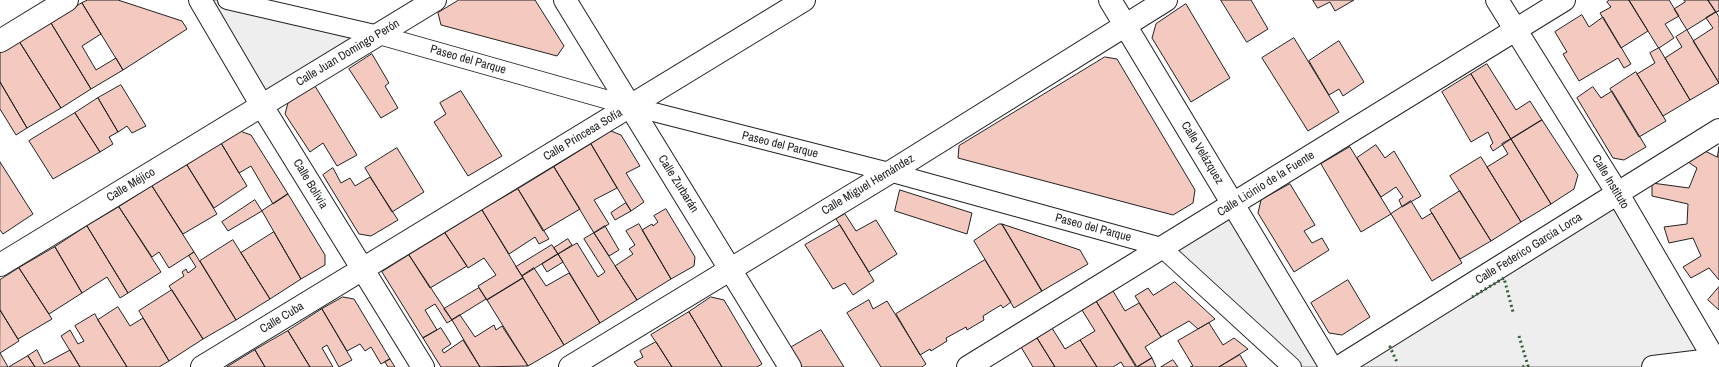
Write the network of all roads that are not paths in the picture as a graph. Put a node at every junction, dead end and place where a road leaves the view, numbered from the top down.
1 (67, 0) edge
2 (200, 0) edge
3 (227, 0) edge
4 (435, 0) edge
5 (565, 0) edge
6 (804, 0) edge
7 (1110, 0) edge
8 (1166, 0) edge
9 (1497, 0) edge
10 (1564, 0) edge
11 (1125, 25) junction
12 (1515, 30) junction
13 (379, 35) junction
14 (0, 41) edge
15 (262, 106) junction
16 (630, 106) junction
17 (1719, 130) edge
18 (889, 172) junction
19 (1618, 194) junction
20 (1233, 204) junction
21 (1161, 247) junction
22 (0, 264) edge
23 (730, 269) junction
24 (362, 270) junction
25 (1717, 362) edge
26 (202, 367) edge
27 (423, 367) edge
28 (570, 367) edge
29 (790, 367) edge
30 (968, 367) edge
31 (1292, 367) edge
32 (1331, 367) edge
33 (1339, 367) edge
34 (1653, 367) edge

1 - 14 street
2 - 15 street, Calle Bolivia
3 - 13 street, Paseo del Parque
4 - 13 street, Calle Juan Domingo Perón
5 - 16 street, Calle Zurbarán
6 - 16 street, Calle Princesa Sofía
7 - 11 street, Calle Velázquez
8 - 11 street, Calle Miguel Hernández
9 - 12 street, Calle Instituto
10 - 12 street, Calle Licinio de la Fuente
11 - 18 street, Calle Miguel Hernández
11 - 20 street, Calle Velázquez
12 - 19 street, Calle Instituto
12 - 20 street, Calle Licinio de la Fuente
13 - 15 street, Calle Juan Domingo Perón
13 - 16 street, Paseo del Parque
15 - 22 street, Calle Méjico
15 - 24 street, Calle Bolivia
16 - 18 street, Paseo del Parque
16 - 23 street, Calle Zurbarán
16 - 24 street, Calle Princesa Sofía
17 - 19 street, Calle Federico García Lorca
18 - 21 street, Paseo del Parque
18 - 23 street, Calle Miguel Hernández
19 - 25 street, Calle Instituto
19 - 33 street, Calle Federico García Lorca
20 - 21 street, Calle Licinio de la Fuente
20 - 32 street, Calle Velázquez
21 - 30 street, Calle Licinio de la Fuente
21 - 31 street, Paseo del Parque
23 - 28 street, Calle Miguel Hernández
23 - 29 street, Calle Zurbarán
24 - 26 street, Calle Cuba
24 - 27 street, Calle Bolivia
25 - 34 street

